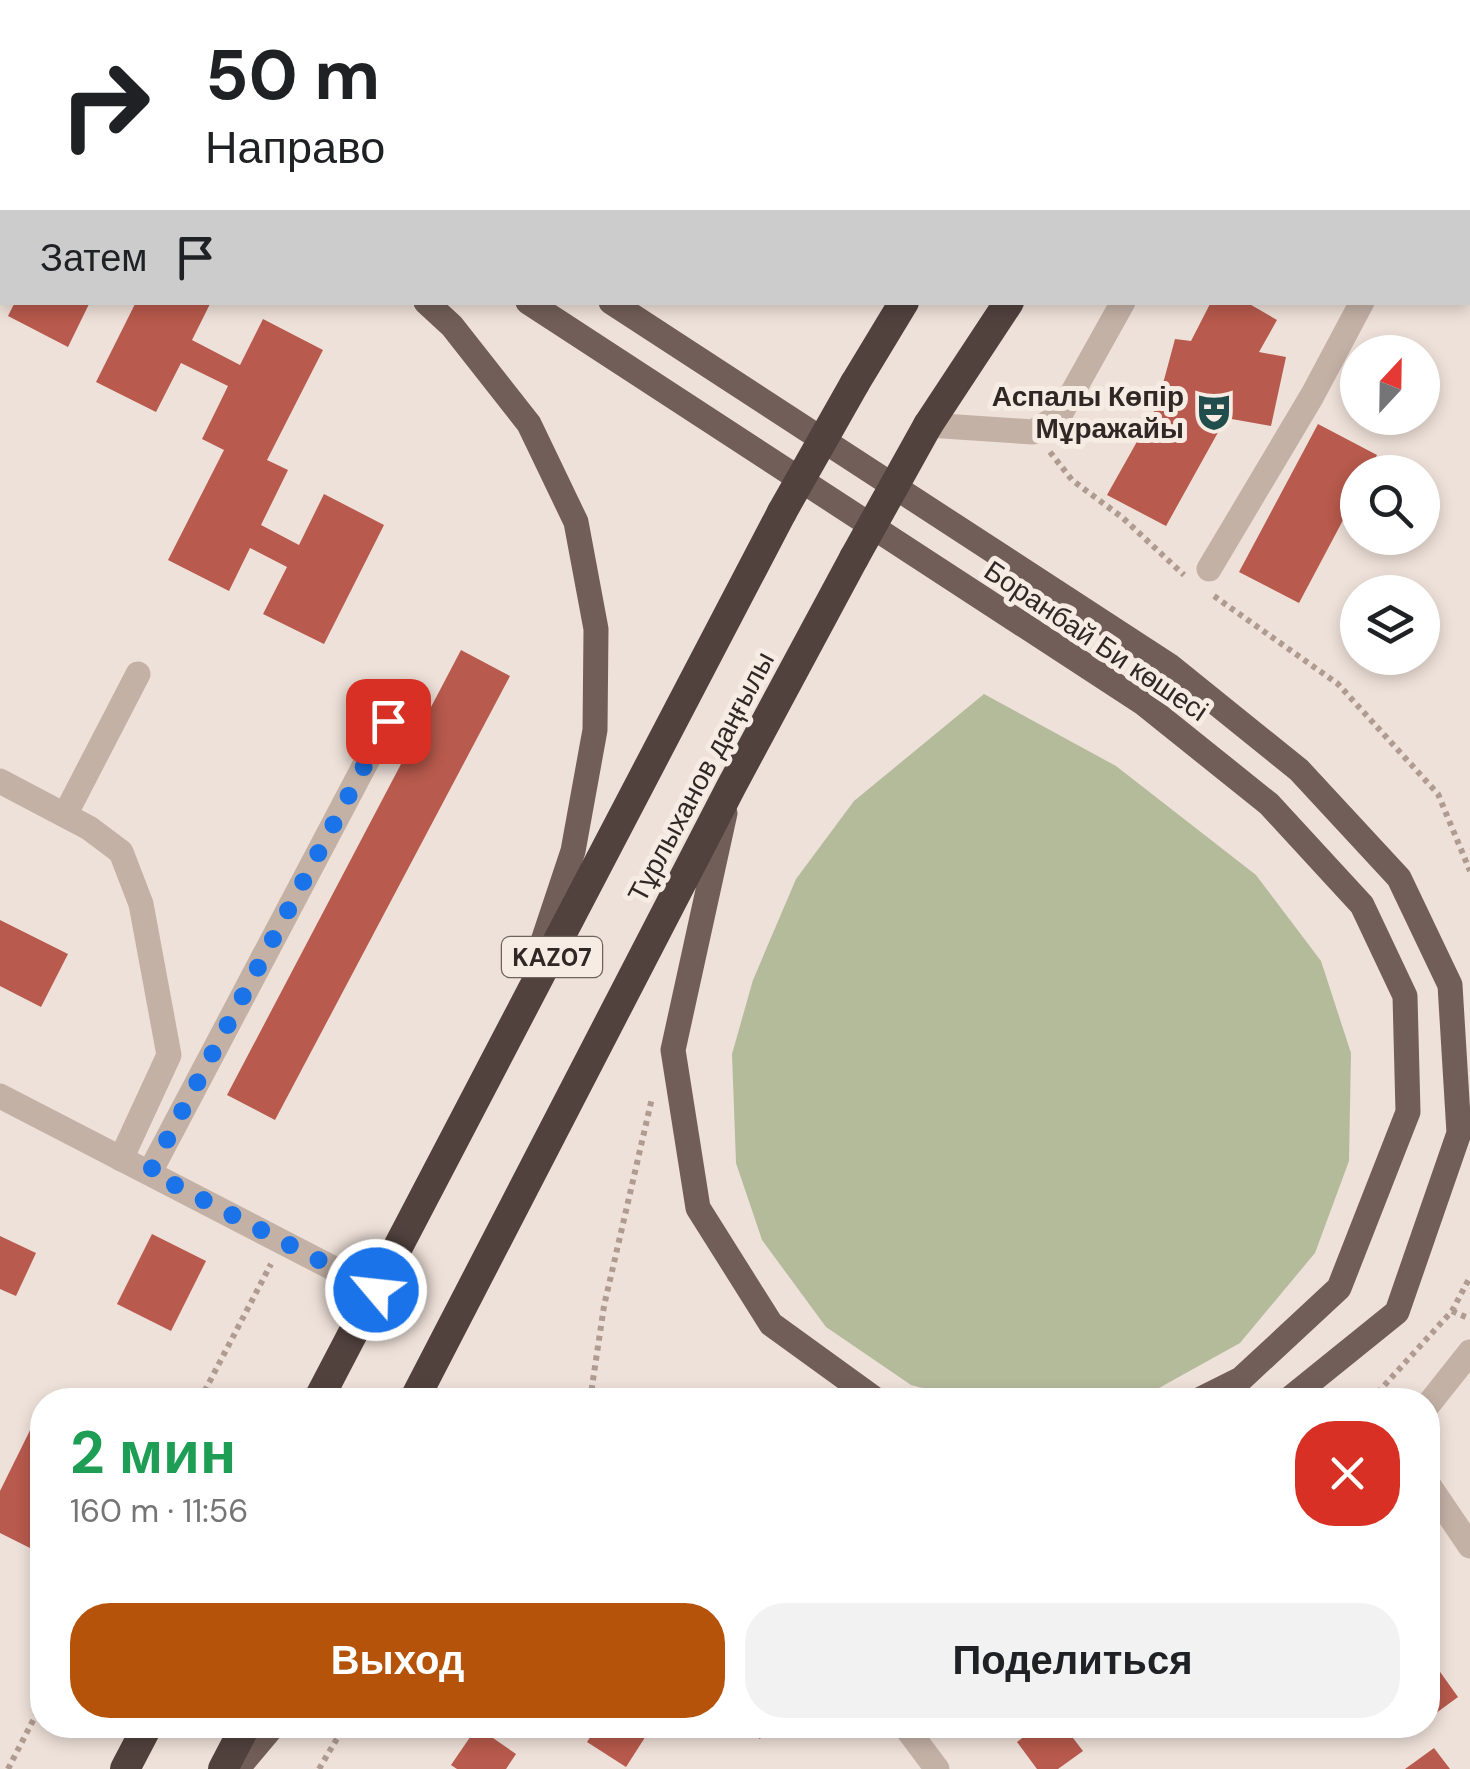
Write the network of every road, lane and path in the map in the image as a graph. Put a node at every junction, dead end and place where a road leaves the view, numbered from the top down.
1 (429, 305) edge
2 (533, 305) edge
3 (615, 305) edge
4 (902, 305) edge
5 (1007, 305) edge
6 (1121, 305) edge
7 (1360, 305) edge
8 (928, 425) junction
9 (1033, 432) junction
10 (1198, 578) junction
11 (138, 674) dead end
12 (388, 721) dead end
13 (0, 781) edge
14 (731, 787) junction
15 (65, 815) junction
16 (1470, 871) edge
17 (514, 1031) junction
18 (673, 1050) junction
19 (0, 1096) edge
20 (121, 1159) junction
21 (150, 1172) junction
22 (282, 1241) junction
23 (1470, 1277) edge
24 (376, 1290) junction
25 (1452, 1310) junction
26 (1470, 1319) edge
27 (1470, 1352) edge
28 (206, 1388) edge
29 (324, 1388) edge
30 (420, 1388) edge
31 (592, 1388) edge
32 (859, 1388) edge
33 (1223, 1388) edge
34 (1303, 1388) edge
35 (1382, 1388) edge
36 (1440, 1388) edge
37 (1440, 1502) edge
38 (1470, 1546) edge
39 (30, 1726) edge
40 (141, 1738) edge
41 (239, 1738) edge
42 (263, 1738) edge
43 (338, 1738) edge
44 (914, 1738) edge
45 (8, 1769) edge
46 (125, 1769) edge
47 (223, 1769) edge
48 (237, 1769) edge
49 (318, 1769) edge
50 (937, 1769) edge

1 - 17 main road
2 - 33 main road, Боранбай Би көшесі
3 - 34 main road, Боранбай Би көшесі
4 - 17 highway, Тұрлыханов даңғылы / KAZ07, bridge
5 - 8 highway, Тұрлыханов даңғылы / KAZ07
6 - 9 street
7 - 10 street
8 - 9 street
8 - 14 highway, Тұрлыханов даңғылы / KAZ07, bridge
9 - 10 path
10 - 16 path
11 - 15 street
12 - 21 street
13 - 15 street
14 - 18 main road
14 - 30 highway, Тұрлыханов даңғылы / KAZ07
15 - 20 street
17 - 24 highway, Тұрлыханов даңғылы / KAZ07
18 - 31 path
18 - 32 main road
19 - 20 street
20 - 21 street
21 - 22 street
22 - 24 street
22 - 28 path
23 - 25 path
24 - 29 highway, Тұрлыханов даңғылы / KAZ07
25 - 26 path
25 - 35 path
27 - 36 street
37 - 38 street
39 - 45 path
40 - 46 highway
41 - 47 highway
42 - 48 main road
43 - 49 path
44 - 50 street

